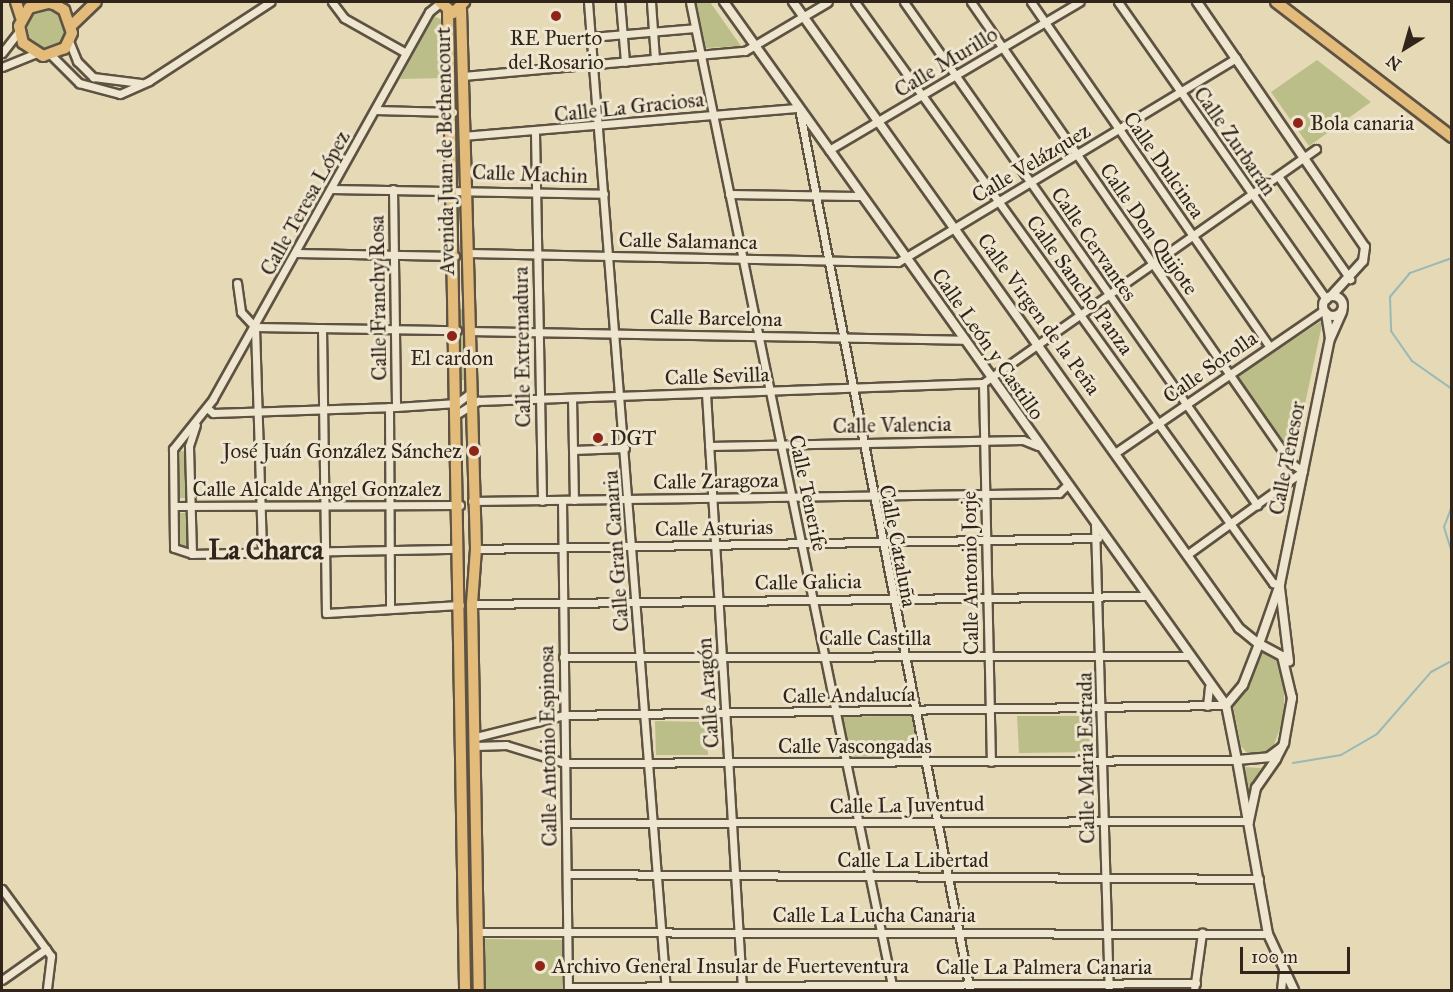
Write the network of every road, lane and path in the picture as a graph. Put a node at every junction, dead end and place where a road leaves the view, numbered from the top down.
1 (16, 2) edge
2 (53, 2) edge
3 (96, 2) edge
4 (270, 2) edge
5 (332, 2) edge
6 (440, 2) edge
7 (588, 2) edge
8 (620, 2) edge
9 (651, 2) edge
10 (690, 2) edge
11 (724, 2) edge
12 (793, 2) edge
13 (828, 2) edge
14 (855, 2) edge
15 (904, 2) edge
16 (972, 2) edge
17 (1031, 2) edge
18 (1079, 2) edge
19 (1118, 2) edge
20 (1197, 2) edge
21 (1276, 2) edge
22 (1284, 2) edge
23 (463, 5) edge
24 (448, 12) junction
25 (804, 16) junction
26 (21, 17) junction
27 (1045, 22) junction
28 (1308, 24) junction
29 (72, 25) junction
30 (695, 28) junction
31 (19, 31) junction
32 (653, 31) junction
33 (622, 34) junction
34 (591, 37) junction
35 (69, 41) junction
36 (756, 47) junction
37 (1003, 47) junction
38 (2, 53) edge
39 (37, 53) junction
40 (406, 53) junction
41 (51, 55) junction
42 (701, 55) junction
43 (1236, 58) junction
44 (655, 59) junction
45 (625, 62) junction
46 (594, 64) junction
47 (2, 67) edge
48 (956, 75) junction
49 (463, 76) junction
50 (149, 81) junction
51 (1180, 92) junction
52 (922, 95) junction
53 (799, 108) junction
54 (375, 110) junction
55 (453, 112) junction
56 (714, 115) junction
57 (879, 121) junction
58 (599, 128) junction
59 (1119, 129) junction
60 (535, 133) junction
61 (463, 136) junction
62 (1452, 137) edge
63 (1316, 149) dead end
64 (829, 150) junction
65 (1077, 154) junction
66 (1304, 157) junction
67 (1278, 176) junction
68 (1031, 182) junction
69 (466, 188) junction
70 (331, 189) junction
71 (393, 189) junction
72 (454, 189) junction
73 (536, 192) junction
74 (604, 194) junction
75 (729, 194) junction
76 (1252, 194) junction
77 (812, 195) junction
78 (861, 196) junction
79 (999, 202) junction
80 (955, 228) junction
81 (1193, 236) junction
82 (296, 253) junction
83 (468, 253) junction
84 (394, 255) junction
85 (537, 255) junction
86 (455, 256) junction
87 (609, 256) junction
88 (742, 259) junction
89 (906, 259) junction
90 (825, 261) junction
91 (1153, 264) junction
92 (1350, 280) junction
93 (237, 283) dead end
94 (1110, 295) junction
95 (456, 298) junction
96 (468, 298) junction
97 (1328, 298) junction
98 (1343, 309) junction
99 (1325, 312) junction
100 (1081, 315) junction
101 (255, 327) junction
102 (322, 328) junction
103 (395, 329) junction
104 (462, 331) junction
105 (541, 332) junction
106 (615, 333) junction
107 (759, 335) junction
108 (840, 336) junction
109 (963, 339) junction
110 (1330, 339) junction
111 (1038, 345) junction
112 (1269, 346) junction
113 (1229, 375) junction
114 (986, 379) junction
115 (850, 388) junction
116 (770, 391) junction
117 (706, 393) junction
118 (621, 396) junction
119 (572, 398) junction
120 (469, 399) junction
121 (539, 399) junction
122 (1186, 404) junction
123 (392, 407) junction
124 (207, 408) junction
125 (324, 408) junction
126 (457, 409) junction
127 (257, 412) junction
128 (198, 419) junction
129 (1158, 423) junction
130 (861, 440) junction
131 (984, 441) junction
132 (781, 444) junction
133 (709, 446) junction
134 (1038, 446) junction
135 (626, 448) junction
136 (573, 450) junction
137 (1115, 453) junction
138 (1303, 471) junction
139 (1066, 486) junction
140 (985, 494) junction
141 (871, 495) junction
142 (792, 497) junction
143 (712, 498) junction
144 (630, 499) junction
145 (562, 500) junction
146 (574, 500) junction
147 (542, 501) junction
148 (465, 503) junction
149 (1257, 505) junction
150 (174, 506) junction
151 (191, 506) junction
152 (260, 506) junction
153 (325, 506) junction
154 (391, 506) junction
155 (1230, 524) junction
156 (1095, 525) junction
157 (1098, 538) junction
158 (986, 540) junction
159 (880, 542) junction
160 (802, 543) junction
161 (715, 545) junction
162 (633, 546) junction
163 (562, 548) junction
164 (458, 550) junction
165 (474, 550) junction
166 (391, 551) junction
167 (326, 552) junction
168 (262, 553) junction
169 (192, 554) junction
170 (1188, 554) junction
171 (1280, 584) junction
172 (1099, 594) junction
173 (987, 596) junction
174 (1144, 596) junction
175 (891, 597) junction
176 (813, 598) junction
177 (719, 600) junction
178 (635, 601) junction
179 (563, 602) junction
180 (472, 604) junction
181 (460, 605) junction
182 (1272, 606) junction
183 (390, 609) junction
184 (1244, 633) junction
185 (1259, 644) junction
186 (639, 654) junction
187 (902, 654) junction
188 (988, 654) junction
189 (1100, 654) junction
190 (722, 655) junction
191 (824, 655) junction
192 (1187, 656) junction
193 (563, 657) junction
194 (1209, 687) junction
195 (1292, 692) junction
196 (1226, 705) junction
197 (1207, 706) junction
198 (1100, 707) junction
199 (989, 709) junction
200 (913, 710) junction
201 (836, 711) junction
202 (726, 713) junction
203 (644, 714) junction
204 (564, 715) junction
205 (476, 741) junction
206 (462, 742) junction
207 (1281, 748) junction
208 (1238, 759) junction
209 (1103, 761) junction
210 (847, 762) junction
211 (991, 762) junction
212 (565, 763) junction
213 (648, 763) junction
214 (729, 763) junction
215 (925, 763) junction
216 (938, 821) junction
217 (1104, 821) junction
218 (1249, 821) junction
219 (653, 822) junction
220 (861, 822) junction
221 (566, 823) junction
222 (732, 823) junction
223 (567, 874) junction
224 (658, 875) junction
225 (736, 875) junction
226 (871, 876) junction
227 (948, 877) junction
228 (1105, 878) junction
229 (1259, 879) junction
230 (3, 894) edge
231 (568, 930) junction
232 (662, 930) junction
233 (739, 931) junction
234 (959, 931) junction
235 (479, 932) junction
236 (881, 932) junction
237 (1107, 932) junction
238 (1202, 933) junction
239 (1268, 934) junction
240 (46, 949) junction
241 (1283, 970) junction
242 (2, 980) edge
243 (893, 987) edge
244 (969, 987) edge
245 (1109, 987) edge
246 (1195, 987) edge
247 (666, 988) edge
248 (742, 988) edge
249 (568, 989) edge
250 (47, 990) edge
251 (465, 990) edge
252 (479, 990) edge
253 (1281, 990) edge
254 (1294, 990) edge

1 - 26 main road
2 - 26 main road
2 - 29 main road
3 - 29 main road
4 - 50 street
5 - 40 street
6 - 24 main road
6 - 40 street, Calle Teresa López
7 - 34 street, Calle Gran Canaria
8 - 33 street
9 - 32 street
10 - 30 street, Calle Tenerife
11 - 36 street, Calle León y Castillo
12 - 25 street, Calle Virgen de la Peña
13 - 25 street
14 - 52 street, Calle Sancho Panza
15 - 48 street, Calle Cervantes
16 - 37 street, Calle Don Quijote
17 - 27 street, Calle Dulcinea
18 - 27 street, Calle Murillo
19 - 51 street, Calle Zurbarán
20 - 43 street
21 - 28 main road
22 - 28 main road
23 - 24 main road
23 - 49 main road, Avenida Juan de Bethencourt
24 - 55 main road, Avenida Juan de Bethencourt
25 - 36 street
25 - 57 street, Calle Virgen de la Peña
26 - 31 main road
27 - 37 street, Calle Murillo
27 - 59 street, Calle Dulcinea
28 - 62 main road
29 - 35 main road
30 - 32 street
30 - 42 street, Calle Tenerife
31 - 38 street
31 - 39 main road
32 - 33 street
32 - 44 street
33 - 34 street
33 - 45 street
34 - 46 street, Calle Gran Canaria
35 - 41 main road
35 - 50 street
36 - 42 street
36 - 53 street, Calle León y Castillo
37 - 48 street, Calle Murillo
37 - 65 street, Calle Don Quijote
39 - 41 main road
39 - 47 street
40 - 54 street, Calle Teresa López
41 - 50 street
42 - 44 street
42 - 56 street, Calle Tenerife
43 - 51 street, Calle Velázquez
43 - 66 street
44 - 45 street
45 - 46 street
46 - 49 street
46 - 58 street, Calle Gran Canaria
48 - 52 street, Calle Murillo
48 - 68 street, Calle Cervantes
49 - 61 main road, Avenida Juan de Bethencourt
51 - 59 street, Calle Velázquez
51 - 76 street, Calle Zurbarán
52 - 57 street, Calle Murillo
52 - 79 street, Calle Sancho Panza
53 - 56 street, Calle La Graciosa
53 - 64 street, Calle León y Castillo
53 - 77 street, Calle Cataluña
54 - 55 street
54 - 70 street, Calle Teresa López
55 - 72 main road, Avenida Juan de Bethencourt
56 - 58 street, Calle La Graciosa
56 - 75 street, Calle Tenerife
57 - 64 street, Calle Murillo
57 - 80 street, Calle Virgen de la Peña
58 - 60 street, Calle La Graciosa
58 - 74 street, Calle Gran Canaria
59 - 65 street, Calle Velázquez
59 - 81 street, Calle Dulcinea
60 - 61 street, Calle La Graciosa
60 - 73 street, Calle Extremadura
61 - 69 main road, Avenida Juan de Bethencourt
63 - 66 street
64 - 78 street, Calle León y Castillo
65 - 68 street, Calle Velázquez
65 - 91 street, Calle Don Quijote
66 - 67 street
66 - 92 street
67 - 76 street
67 - 92 street
68 - 79 street, Calle Velázquez
68 - 94 street, Calle Cervantes
69 - 72 street, Calle Machin
69 - 73 street, Calle Machin
69 - 83 main road, Avenida Juan de Bethencourt
70 - 71 street, Calle Machin
70 - 82 street, Calle Teresa López
71 - 72 street, Calle Machin
71 - 84 street, Calle Franchy Rosa
72 - 86 main road, Avenida Juan de Bethencourt
73 - 74 street, Calle Machin
73 - 85 street, Calle Extremadura
74 - 87 street, Calle Gran Canaria
75 - 77 street
75 - 88 street, Calle Tenerife
76 - 81 street
76 - 97 street, Calle Zurbarán
77 - 78 street
77 - 90 street, Calle Cataluña
78 - 89 street, Calle León y Castillo
79 - 80 street, Calle Velázquez
79 - 100 street, Calle Sancho Panza
80 - 89 street, Calle Velázquez
80 - 111 street, Calle Virgen de la Peña
81 - 91 street
81 - 112 street, Calle Dulcinea
82 - 84 street
82 - 101 street, Calle Teresa López
83 - 85 street, Calle Salamanca
83 - 96 main road, Avenida Juan de Bethencourt
84 - 86 street
84 - 103 street, Calle Franchy Rosa
85 - 87 street, Calle Salamanca
85 - 105 street, Calle Extremadura
86 - 95 main road, Avenida Juan de Bethencourt
87 - 88 street, Calle Salamanca
87 - 106 street, Calle Gran Canaria
88 - 90 street, Calle Salamanca
88 - 107 street, Calle Tenerife
89 - 90 street, Calle Salamanca
89 - 109 street, Calle León y Castillo
90 - 108 street, Calle Cataluña
91 - 94 street
91 - 113 street, Calle Don Quijote
92 - 97 street
92 - 98 street, Calle Tenesor
93 - 101 street
94 - 100 street
94 - 122 street, Calle Cervantes
95 - 96 main road
95 - 104 main road, Avenida Juan de Bethencourt
96 - 104 main road, Avenida Juan de Bethencourt
97 - 98 street
97 - 99 street, Calle Tenesor
98 - 99 street
98 - 110 street, Calle Tenesor
99 - 110 street, Calle Tenesor
99 - 112 street, Calle Sorolla
100 - 111 street
100 - 129 street, Calle Sancho Panza
101 - 102 street, Calle Barcelona
101 - 124 street, Calle Teresa López
101 - 127 street
102 - 103 street, Calle Barcelona
102 - 125 street
103 - 104 street, Calle Barcelona
103 - 123 street, Calle Franchy Rosa
104 - 105 street, Calle Barcelona
104 - 120 main road
104 - 126 main road
105 - 106 street, Calle Barcelona
105 - 121 street, Calle Extremadura
106 - 107 street, Calle Barcelona
106 - 118 street, Calle Gran Canaria
107 - 108 street, Calle Barcelona
107 - 116 street, Calle Tenerife
108 - 109 street, Calle Barcelona
108 - 115 street, Calle Cataluña
109 - 114 street, Calle León y Castillo
110 - 138 street, Calle Tenesor
111 - 114 street
111 - 137 street, Calle Virgen de la Peña
112 - 113 street, Calle Sorolla
113 - 122 street, Calle Sorolla
113 - 138 street, Calle Don Quijote
114 - 115 street, Calle Sevilla
114 - 131 street, Calle Antonio Jorje
114 - 134 street, Calle León y Castillo
115 - 116 street, Calle Sevilla
115 - 130 street, Calle Cataluña
116 - 117 street, Calle Sevilla
116 - 132 street, Calle Tenerife
117 - 118 street, Calle Sevilla
117 - 133 street, Calle Aragón
118 - 119 street, Calle Sevilla
118 - 135 street, Calle Gran Canaria
119 - 121 street, Calle Sevilla
119 - 136 street
120 - 121 street, Calle Sevilla
120 - 126 street
120 - 148 main road
121 - 147 street, Calle Extremadura
122 - 129 street, Calle Sorolla
122 - 149 street, Calle Cervantes
123 - 125 street
123 - 126 street
123 - 154 street, Calle Franchy Rosa
124 - 127 street
124 - 128 street, Calle Teresa López
125 - 127 street
125 - 153 street
126 - 148 main road
127 - 152 street
128 - 150 street, Calle Teresa López
128 - 151 street, Calle Teresa López
129 - 137 street, Calle Sorolla
129 - 155 street, Calle Sancho Panza
130 - 131 street, Calle Valencia
130 - 132 street, Calle Valencia
130 - 141 street, Calle Cataluña
131 - 134 street, Calle Valencia
131 - 140 street, Calle Antonio Jorje
132 - 133 street, Calle Valencia
132 - 142 street, Calle Tenerife
133 - 143 street, Calle Aragón
134 - 139 street, Calle León y Castillo
135 - 136 street
135 - 144 street, Calle Gran Canaria
136 - 146 street
137 - 170 street, Calle Virgen de la Peña
138 - 149 street
138 - 171 street, Calle Tenesor
139 - 140 street, Calle Zaragoza
139 - 156 street, Calle León y Castillo
140 - 141 street, Calle Zaragoza
140 - 158 street, Calle Antonio Jorje
141 - 142 street, Calle Zaragoza
141 - 159 street, Calle Cataluña
142 - 143 street, Calle Zaragoza
142 - 160 street, Calle Tenerife
143 - 144 street, Calle Zaragoza
143 - 161 street, Calle Aragón
144 - 146 street, Calle Zaragoza
144 - 162 street, Calle Gran Canaria
145 - 146 street, Calle Zaragoza
145 - 147 street, Calle Zaragoza
145 - 163 street, Calle Antonio Espinosa
147 - 148 street, Calle Zaragoza
148 - 154 street, Calle Alcalde Angel Gonzalez
148 - 164 main road
148 - 165 main road
149 - 155 street
150 - 151 street, Calle Alcalde Angel Gonzalez
150 - 169 street, Calle Teresa López
151 - 152 street, Calle Alcalde Angel Gonzalez
151 - 169 street, Calle Teresa López
152 - 153 street, Calle Alcalde Angel Gonzalez
152 - 168 street
153 - 154 street, Calle Alcalde Angel Gonzalez
153 - 167 street
154 - 166 street, Calle Franchy Rosa
155 - 170 street
155 - 171 street, Calle Sancho Panza
156 - 157 street, Calle Maria Estrada
156 - 174 street, Calle León y Castillo
157 - 158 street, Calle Asturias
157 - 172 street, Calle Maria Estrada
158 - 159 street, Calle Asturias
158 - 173 street, Calle Antonio Jorje
159 - 160 street, Calle Asturias
159 - 175 street, Calle Cataluña
160 - 161 street, Calle Asturias
160 - 176 street, Calle Tenerife
161 - 162 street, Calle Asturias
161 - 177 street, Calle Aragón
162 - 163 street, Calle Asturias
162 - 178 street, Calle Gran Canaria
163 - 165 street, Calle Asturias
163 - 179 street, Calle Antonio Espinosa
164 - 165 main road
164 - 165 main road
164 - 166 street
164 - 181 main road
165 - 180 main road
166 - 167 street
166 - 183 street, Calle Franchy Rosa
167 - 168 street
167 - 183 street
168 - 169 street
170 - 184 street, Calle Virgen de la Peña
171 - 182 street, Calle Tenesor
171 - 195 street, Calle Tenesor
172 - 173 street, Calle Galicia
172 - 174 street, Calle Galicia
172 - 189 street, Calle Maria Estrada
173 - 175 street, Calle Galicia
173 - 188 street, Calle Antonio Jorje
174 - 192 street, Calle León y Castillo
175 - 176 street, Calle Galicia
175 - 187 street, Calle Cataluña
176 - 177 street, Calle Galicia
176 - 191 street, Calle Tenerife
177 - 178 street, Calle Galicia
177 - 190 street, Calle Aragón
178 - 179 street, Calle Galicia
178 - 186 street, Calle Gran Canaria
179 - 180 street, Calle Galicia
179 - 193 street, Calle Antonio Espinosa
180 - 205 main road
181 - 183 street
181 - 206 main road
182 - 184 street
182 - 185 street, Calle Tenesor
184 - 185 street, Calle Virgen de la Peña
185 - 195 street, Calle Virgen de la Peña
185 - 196 street, Calle Tenesor
186 - 190 street, Calle Castilla
186 - 193 street, Calle Castilla
186 - 203 street, Calle Gran Canaria
187 - 188 street, Calle Castilla
187 - 191 street, Calle Castilla
187 - 200 street, Calle Cataluña
188 - 189 street, Calle Castilla
188 - 199 street, Calle Antonio Jorje
189 - 192 street, Calle Castilla
189 - 198 street, Calle Maria Estrada
190 - 191 street, Calle Castilla
190 - 202 street, Calle Aragón
191 - 201 street, Calle Tenerife
192 - 194 street, Calle León y Castillo
193 - 204 street, Calle Antonio Espinosa
194 - 196 street, Calle León y Castillo
194 - 197 street
195 - 207 street
196 - 197 street, Calle Andalucía
196 - 208 street
197 - 198 street, Calle Andalucía
198 - 199 street, Calle Andalucía
198 - 209 street, Calle Maria Estrada
199 - 200 street, Calle Andalucía
199 - 211 street, Calle Antonio Jorje
200 - 201 street, Calle Andalucía
200 - 215 street, Calle Cataluña
201 - 202 street, Calle Andalucía
201 - 210 street, Calle Tenerife
202 - 203 street, Calle Andalucía
202 - 214 street, Calle Aragón
203 - 204 street, Calle Andalucía
203 - 213 street, Calle Gran Canaria
204 - 205 street, Calle Andalucía
204 - 212 street, Calle Antonio Espinosa
205 - 206 main road
205 - 212 street, Calle Vascongadas
205 - 235 main road
206 - 251 main road
207 - 208 street
207 - 218 street
208 - 209 street, Calle Vascongadas
208 - 218 street
209 - 211 street, Calle Vascongadas
209 - 217 street, Calle Maria Estrada
210 - 214 street, Calle Vascongadas
210 - 215 street, Calle Vascongadas
210 - 220 street, Calle Tenerife
211 - 215 street, Calle Vascongadas
212 - 213 street, Calle Vascongadas
212 - 221 street, Calle Antonio Espinosa
213 - 214 street, Calle Vascongadas
213 - 219 street, Calle Gran Canaria
214 - 222 street, Calle Aragón
215 - 216 street, Calle Cataluña
216 - 217 street, Calle La Juventud
216 - 220 street, Calle La Juventud
216 - 227 street, Calle Cataluña
217 - 218 street, Calle La Juventud
217 - 228 street, Calle Maria Estrada
218 - 229 street
219 - 221 street, Calle La Juventud
219 - 222 street, Calle La Juventud
219 - 224 street, Calle Gran Canaria
220 - 222 street, Calle La Juventud
220 - 226 street, Calle Tenerife
221 - 223 street, Calle Antonio Espinosa
222 - 225 street, Calle Aragón
223 - 224 street, Calle La Libertad
223 - 231 street, Calle Antonio Espinosa
224 - 225 street, Calle La Libertad
224 - 232 street, Calle Gran Canaria
225 - 226 street, Calle La Libertad
225 - 233 street, Calle Aragón
226 - 227 street, Calle La Libertad
226 - 236 street, Calle Tenerife
227 - 228 street, Calle La Libertad
227 - 234 street, Calle Cataluña
228 - 229 street, Calle La Libertad
228 - 237 street, Calle Maria Estrada
229 - 239 street
230 - 240 street
231 - 232 street, Calle La Lucha Canaria
231 - 235 street, Calle La Lucha Canaria
231 - 249 street, Calle Antonio Espinosa
232 - 233 street, Calle La Lucha Canaria
232 - 247 street, Calle Gran Canaria
233 - 236 street, Calle La Lucha Canaria
233 - 248 street, Calle Aragón
234 - 236 street, Calle La Lucha Canaria
234 - 237 street, Calle La Lucha Canaria
234 - 244 street, Calle Cataluña
235 - 252 main road
236 - 243 street, Calle Tenerife
237 - 238 street, Calle La Lucha Canaria
237 - 245 street, Calle Maria Estrada
238 - 239 street, Calle La Lucha Canaria
238 - 246 street
239 - 241 street
240 - 242 street
240 - 250 street
241 - 253 street
241 - 254 street
243 - 244 street, Calle La Palmera Canaria
243 - 248 street, Calle La Palmera Canaria
244 - 245 street, Calle La Palmera Canaria
245 - 246 street, Calle La Palmera Canaria
247 - 248 street, Calle La Palmera Canaria
247 - 249 street, Calle La Palmera Canaria

